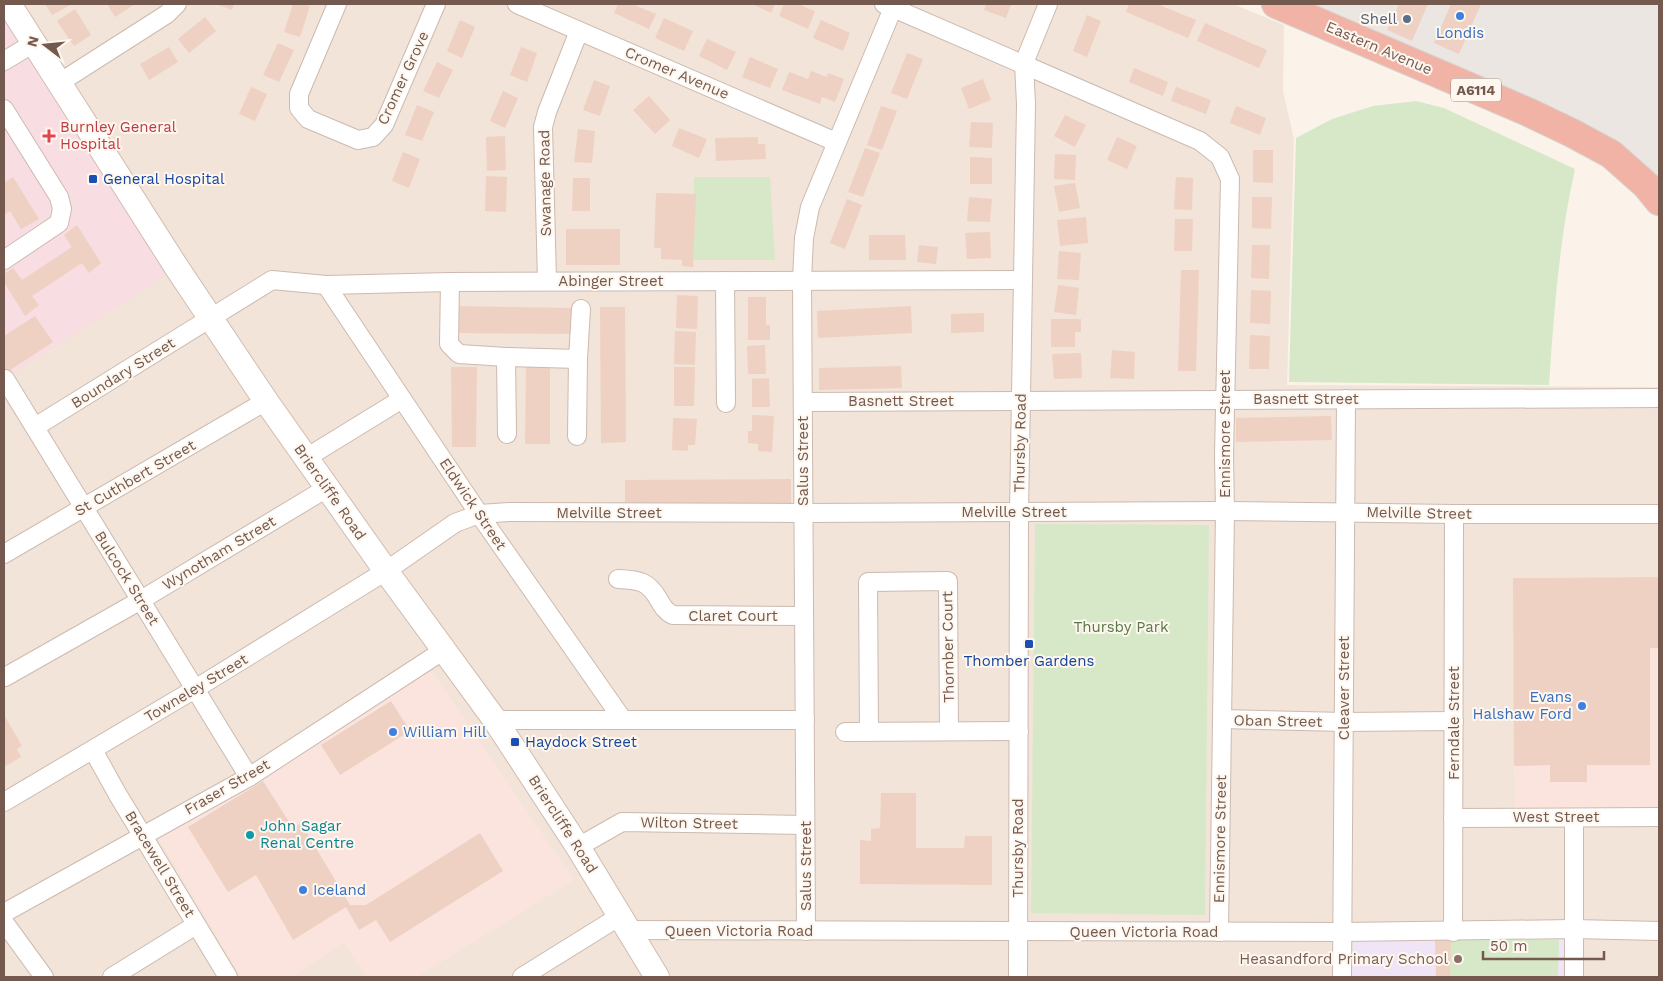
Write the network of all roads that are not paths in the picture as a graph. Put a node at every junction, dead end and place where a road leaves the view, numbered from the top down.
1 (9, 4) edge
2 (178, 4) edge
3 (337, 4) edge
4 (436, 4) edge
5 (517, 4) edge
6 (1048, 4) edge
7 (1276, 4) edge
8 (889, 6) edge
9 (579, 30) junction
10 (34, 43) junction
11 (4, 62) edge
12 (1024, 63) junction
13 (59, 83) junction
14 (4, 110) edge
15 (836, 142) junction
16 (1659, 201) edge
17 (4, 260) edge
18 (802, 280) junction
19 (1022, 280) junction
20 (725, 281) junction
21 (450, 282) junction
22 (547, 282) junction
23 (326, 285) junction
24 (581, 309) dead end
25 (211, 318) junction
26 (506, 357) junction
27 (578, 359) junction
28 (5, 379) dead end
29 (1659, 398) edge
30 (402, 399) junction
31 (1346, 399) junction
32 (1225, 400) junction
33 (266, 401) junction
34 (1021, 401) junction
35 (803, 402) junction
36 (726, 403) dead end
37 (35, 427) junction
38 (507, 434) dead end
39 (577, 436) dead end
40 (306, 458) junction
41 (327, 488) junction
42 (84, 508) junction
43 (1225, 511) junction
44 (1019, 512) junction
45 (1346, 512) junction
46 (478, 514) junction
47 (804, 514) junction
48 (1454, 514) junction
49 (1659, 514) edge
50 (4, 554) edge
51 (386, 571) junction
52 (618, 579) dead end
53 (141, 600) junction
54 (804, 616) junction
55 (444, 650) junction
56 (5, 677) dead end
57 (195, 689) junction
58 (1222, 719) junction
59 (495, 720) junction
60 (623, 720) junction
61 (805, 720) junction
62 (1454, 721) junction
63 (1344, 722) junction
64 (949, 731) junction
65 (1019, 731) junction
66 (845, 732) dead end
67 (869, 732) junction
68 (93, 750) junction
69 (249, 777) junction
70 (4, 802) edge
71 (1659, 817) edge
72 (1453, 818) junction
73 (1574, 818) junction
74 (806, 825) junction
75 (143, 835) junction
76 (578, 847) junction
77 (4, 913) edge
78 (4, 922) edge
79 (624, 923) junction
80 (196, 925) junction
81 (1574, 929) junction
82 (806, 931) junction
83 (1018, 931) junction
84 (1659, 931) edge
85 (1219, 932) junction
86 (1343, 932) junction
87 (1453, 932) junction
88 (44, 977) edge
89 (112, 977) edge
90 (228, 977) edge
91 (522, 977) edge
92 (657, 977) edge
93 (1018, 977) edge
94 (1342, 977) edge
95 (1574, 977) edge

1 - 10 street, Briercliffe Road
2 - 13 street
3 - 4 street, Cromer Grove
5 - 9 street, Cromer Avenue
6 - 12 street, Thursby Road
7 - 16 highway, Eastern Avenue / A6114
8 - 12 street, Ennismore Street
8 - 15 street, Salus Street
9 - 15 street, Cromer Avenue
9 - 22 street, Swanage Road
10 - 11 street
10 - 13 street, Briercliffe Road
12 - 19 street, Thursby Road
12 - 32 street, Ennismore Street
13 - 25 street, Briercliffe Road
14 - 17 street
15 - 18 street, Salus Street
18 - 19 street, Abinger Street
18 - 20 street, Abinger Street
18 - 35 street, Salus Street
19 - 34 street, Thursby Road
20 - 22 street, Abinger Street
20 - 36 street
21 - 22 street, Abinger Street
21 - 23 street, Abinger Street
21 - 26 street
23 - 25 street, Abinger Street
23 - 30 street, Eldwick Street
24 - 27 street
25 - 33 street, Briercliffe Road
25 - 37 street, Boundary Street
26 - 27 street
26 - 38 street
27 - 39 street
28 - 37 street, Bulcock Street
29 - 31 street, Basnett Street
30 - 40 street
30 - 46 street, Eldwick Street
31 - 32 street, Basnett Street
31 - 45 street, Cleaver Street
32 - 34 street, Basnett Street
32 - 43 street, Ennismore Street
33 - 40 street, Briercliffe Road
33 - 42 street, St Cuthbert Street
34 - 35 street, Basnett Street
34 - 44 street, Thursby Road
35 - 47 street, Salus Street
37 - 42 street, Bulcock Street
40 - 41 street, Briercliffe Road
41 - 51 street, Briercliffe Road
41 - 53 street, Wynotham Street
42 - 50 street, St Cuthbert Street
42 - 53 street, Bulcock Street
43 - 44 street, Melville Street
43 - 45 street, Melville Street
43 - 58 street, Ennismore Street
44 - 47 street, Melville Street
44 - 65 street, Thursby Road
45 - 48 street, Melville Street
45 - 63 street, Cleaver Street
46 - 47 street, Melville Street
46 - 51 street, Melville Street
46 - 60 street, Eldwick Street
47 - 54 street, Salus Street
48 - 49 street, Melville Street
48 - 62 street, Ferndale Street
51 - 55 street, Briercliffe Road
51 - 57 street, Towneley Street
52 - 54 street, Claret Court
53 - 56 street, Wynotham Street
53 - 57 street, Bulcock Street
54 - 61 street, Salus Street
55 - 59 street, Briercliffe Road
55 - 69 street, Fraser Street
57 - 68 street, Towneley Street
57 - 69 street, Bulcock Street
58 - 63 street, Oban Street
58 - 85 street, Ennismore Street
59 - 60 street
59 - 76 street, Briercliffe Road
60 - 61 street
61 - 74 street, Salus Street
62 - 63 street, Oban Street
62 - 72 street, Ferndale Street
63 - 86 street, Cleaver Street
64 - 65 street
64 - 67 street
64 - 67 street, Thornber Court
65 - 83 street, Thursby Road
66 - 67 street
68 - 70 street, Towneley Street
68 - 75 street, Bracewell Street
69 - 75 street, Fraser Street
71 - 73 street, West Street
72 - 73 street, West Street
72 - 87 street, Ferndale Street
73 - 81 street
74 - 76 street, Wilton Street
74 - 82 street, Salus Street
75 - 77 street, Fraser Street
75 - 80 street, Bracewell Street
76 - 79 street, Briercliffe Road
78 - 88 street
79 - 82 street, Queen Victoria Road
79 - 91 street
79 - 92 street, Briercliffe Road
80 - 89 street
80 - 90 street, Bracewell Street
81 - 84 street, Queen Victoria Road
81 - 87 street, Queen Victoria Road
81 - 95 street
82 - 83 street, Queen Victoria Road
83 - 85 street, Queen Victoria Road
83 - 93 street, Thursby Road
85 - 86 street, Queen Victoria Road
86 - 87 street, Queen Victoria Road
86 - 94 street, Cleaver Street

